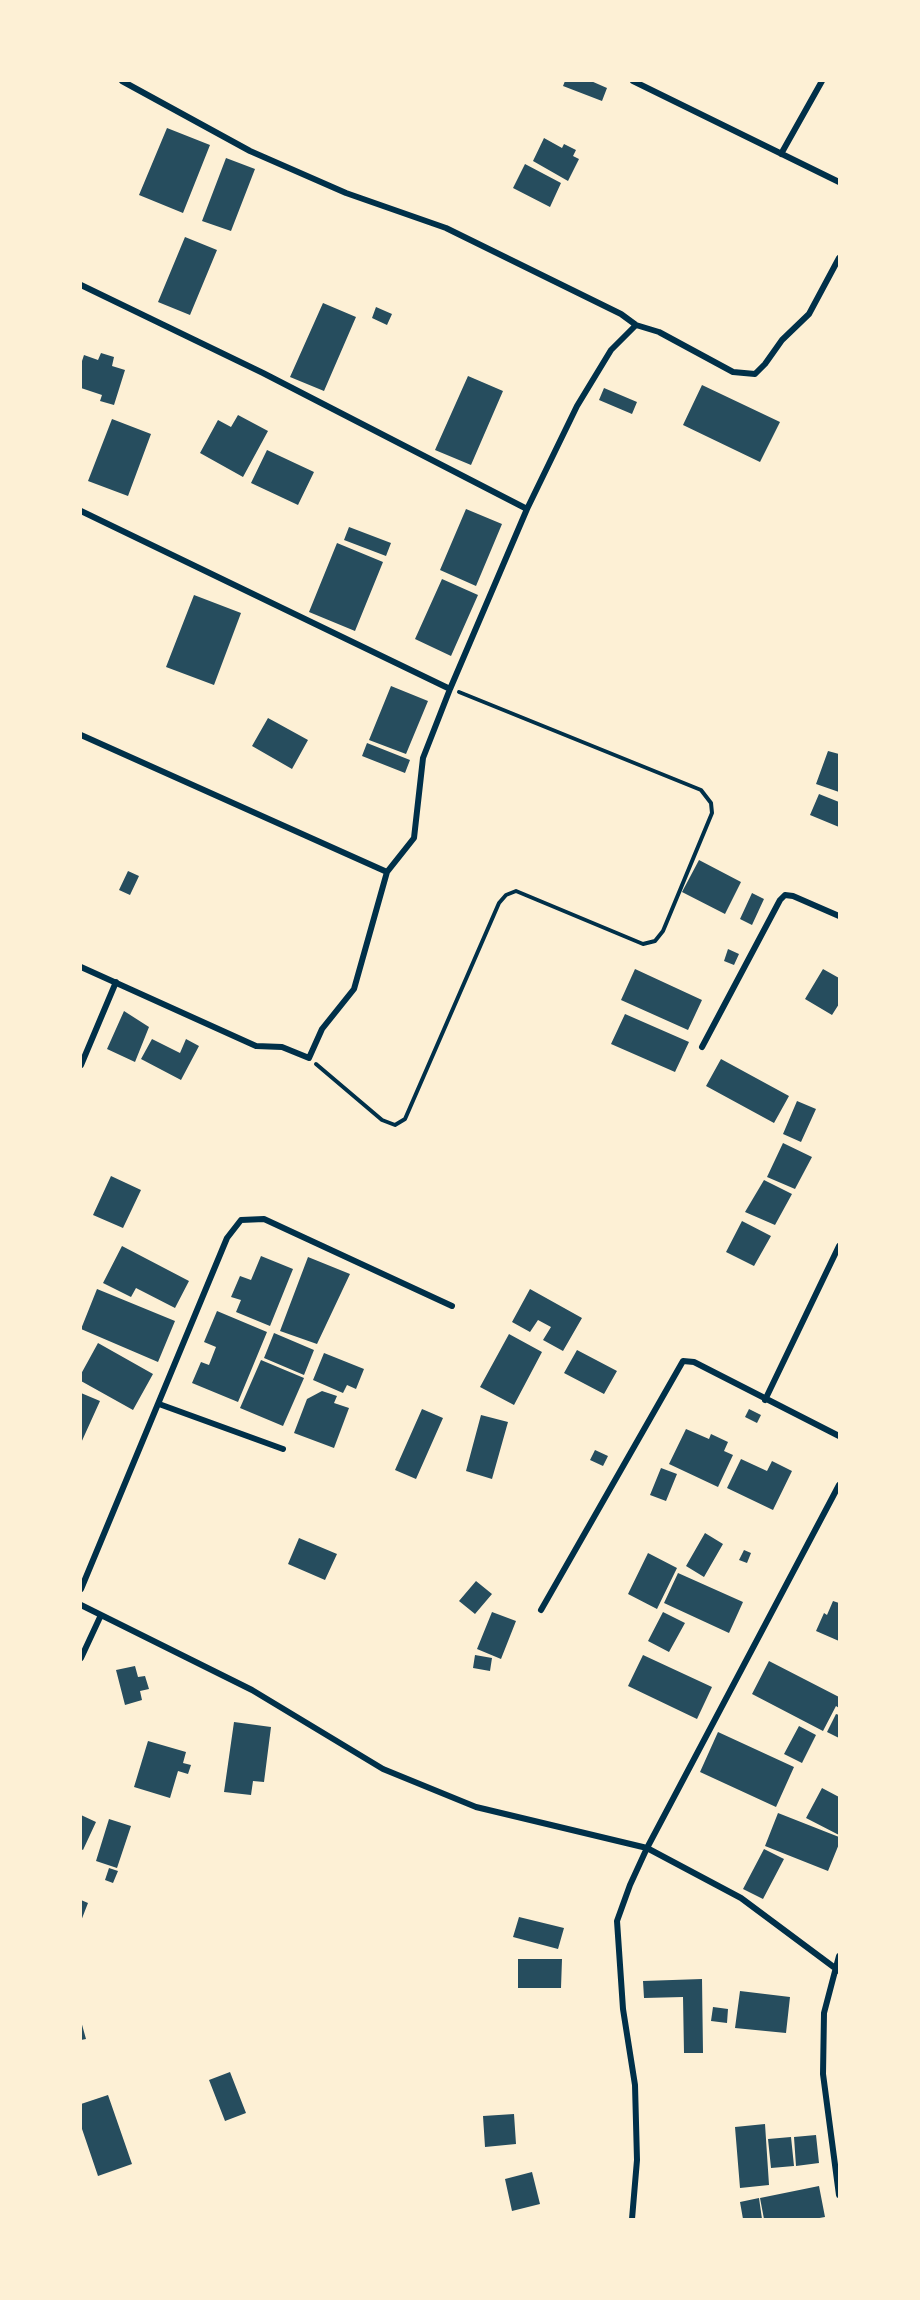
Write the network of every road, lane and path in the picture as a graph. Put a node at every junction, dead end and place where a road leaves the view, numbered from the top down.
1 (122, 81) edge
2 (633, 81) edge
3 (822, 81) edge
4 (781, 154) junction
5 (839, 183) edge
6 (839, 258) edge
7 (81, 285) edge
8 (636, 325) junction
9 (527, 509) junction
10 (81, 511) edge
11 (450, 689) junction
12 (81, 735) edge
13 (387, 873) junction
14 (839, 916) edge
15 (81, 967) edge
16 (116, 982) junction
17 (702, 1047) dead end
18 (309, 1058) junction
19 (81, 1065) edge
20 (839, 1246) edge
21 (452, 1306) dead end
22 (765, 1400) junction
23 (159, 1404) junction
24 (839, 1436) edge
25 (283, 1449) dead end
26 (839, 1485) edge
27 (81, 1589) edge
28 (81, 1605) edge
29 (541, 1610) dead end
30 (101, 1616) junction
31 (81, 1658) edge
32 (647, 1848) junction
33 (839, 1956) edge
34 (837, 1971) edge
35 (839, 2195) edge
36 (632, 2219) edge

1 - 8 street
2 - 4 street
3 - 4 street
4 - 5 street
6 - 8 street
7 - 9 street
8 - 9 street
9 - 11 street
10 - 11 street
11 - 13 street
11 - 18 path
12 - 13 street
13 - 18 street
14 - 17 street
15 - 16 street
16 - 18 street
16 - 19 street
20 - 22 street
21 - 23 street
22 - 24 street
22 - 29 street
23 - 25 street
23 - 27 street
26 - 32 street
28 - 30 street
30 - 31 street
30 - 32 street
32 - 34 street
32 - 36 street
33 - 34 street
34 - 35 street

